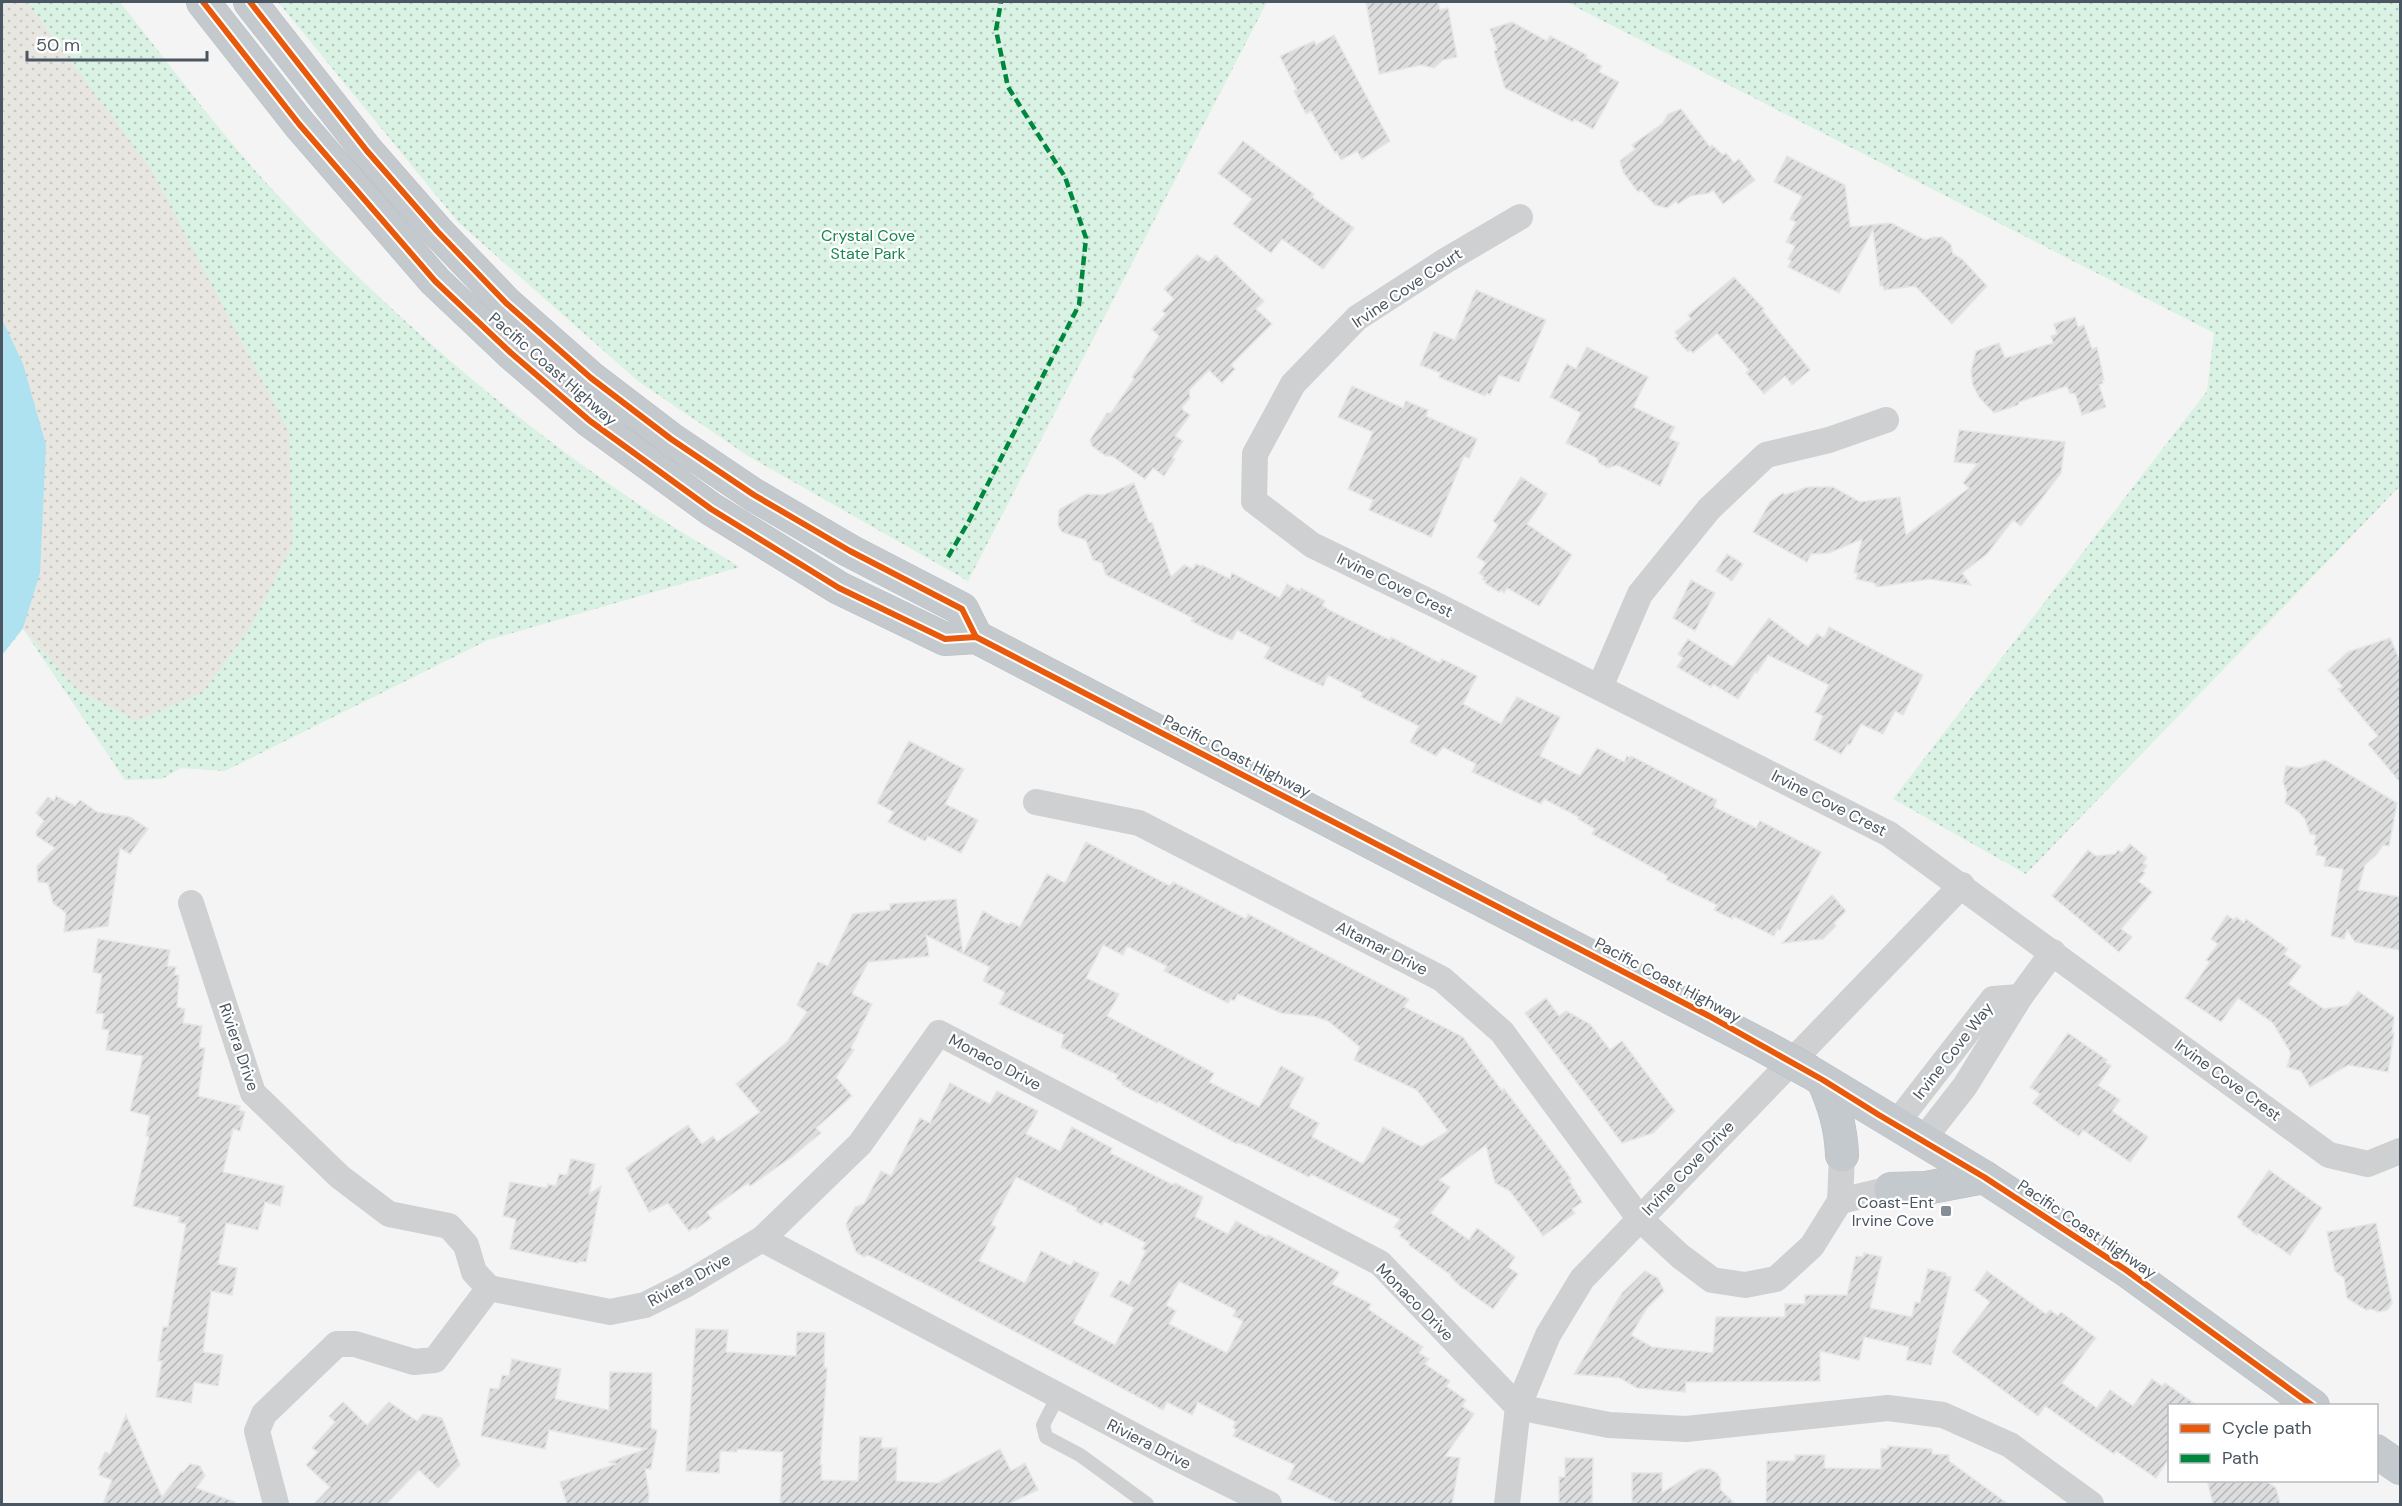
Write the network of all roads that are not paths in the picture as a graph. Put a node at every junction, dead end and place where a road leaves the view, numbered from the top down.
1 (202, 2) edge
2 (250, 2) edge
3 (1520, 217) dead end
4 (1886, 420) dead end
5 (1254, 501) joint
6 (976, 637) junction
7 (1600, 687) junction
8 (1036, 802) dead end
9 (1962, 885) junction
10 (191, 903) dead end
11 (2053, 952) junction
12 (2020, 997) junction
13 (1816, 1076) junction
14 (1909, 1133) junction
15 (2400, 1151) edge
16 (1842, 1155) joint
17 (1984, 1177) junction
18 (1891, 1189) joint
19 (1840, 1201) junction
20 (1640, 1218) junction
21 (762, 1239) junction
22 (489, 1288) junction
23 (1058, 1396) junction
24 (2310, 1404) edge
25 (1518, 1407) junction
26 (2378, 1452) edge
27 (2400, 1468) edge
28 (276, 1504) edge
29 (1147, 1504) edge
30 (1269, 1504) edge
31 (1507, 1504) edge
32 (2091, 1504) edge

1 - 6 highway, Pacific Coast Highway
2 - 6 highway, Pacific Coast Highway
3 - 5 street, Irvine Cove Court
4 - 7 street
5 - 7 street, Irvine Cove Crest
6 - 13 highway, Pacific Coast Highway, bridge
7 - 9 street, Irvine Cove Crest
8 - 20 street, Altamar Drive
9 - 11 street, Irvine Cove Crest
9 - 20 street, Irvine Cove Drive
10 - 22 street, Riviera Drive
11 - 12 street, Irvine Cove Way
11 - 15 street, Irvine Cove Crest
12 - 14 street, Irvine Cove Way
12 - 14 street, Irvine Cove Way
13 - 14 highway, Pacific Coast Highway
13 - 16 highway
14 - 17 highway, Pacific Coast Highway
16 - 19 street
17 - 18 highway
17 - 24 highway, Pacific Coast Highway
18 - 19 street
19 - 20 street
20 - 25 street, Irvine Cove Drive
21 - 22 street, Riviera Drive
21 - 23 street, Riviera Drive
21 - 25 street, Monaco Drive
22 - 28 street
23 - 29 lane
23 - 30 street, Riviera Drive
25 - 31 street, Irvine Cove Drive
25 - 32 street
26 - 27 highway

